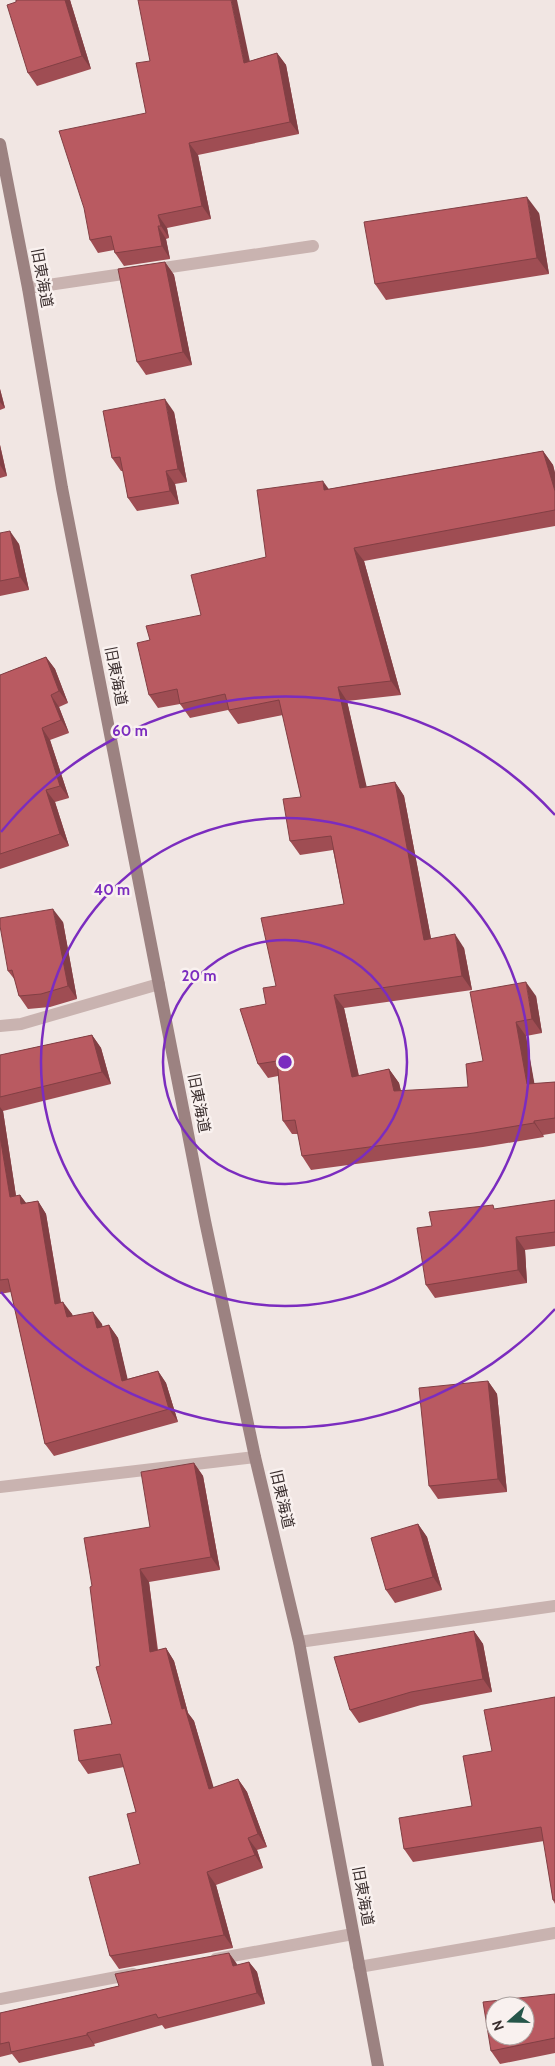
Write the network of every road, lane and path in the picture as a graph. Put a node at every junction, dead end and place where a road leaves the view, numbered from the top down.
1 (0, 144) edge
2 (313, 246) dead end
3 (28, 288) junction
4 (159, 984) junction
5 (0, 1026) edge
6 (255, 1457) junction
7 (0, 1487) edge
8 (555, 1606) edge
9 (299, 1642) junction
10 (555, 1933) edge
11 (353, 1934) junction
12 (206, 1961) edge
13 (359, 1967) junction
14 (147, 1972) edge
15 (0, 1999) edge
16 (378, 2066) edge

1 - 3 main road, 旧東海道
2 - 3 street
3 - 4 main road, 旧東海道
4 - 5 street
4 - 6 main road, 旧東海道
6 - 7 street
6 - 9 main road, 旧東海道
8 - 9 street
9 - 11 main road, 旧東海道
10 - 13 street
11 - 12 street
11 - 13 main road, 旧東海道
13 - 16 main road, 旧東海道
14 - 15 street

